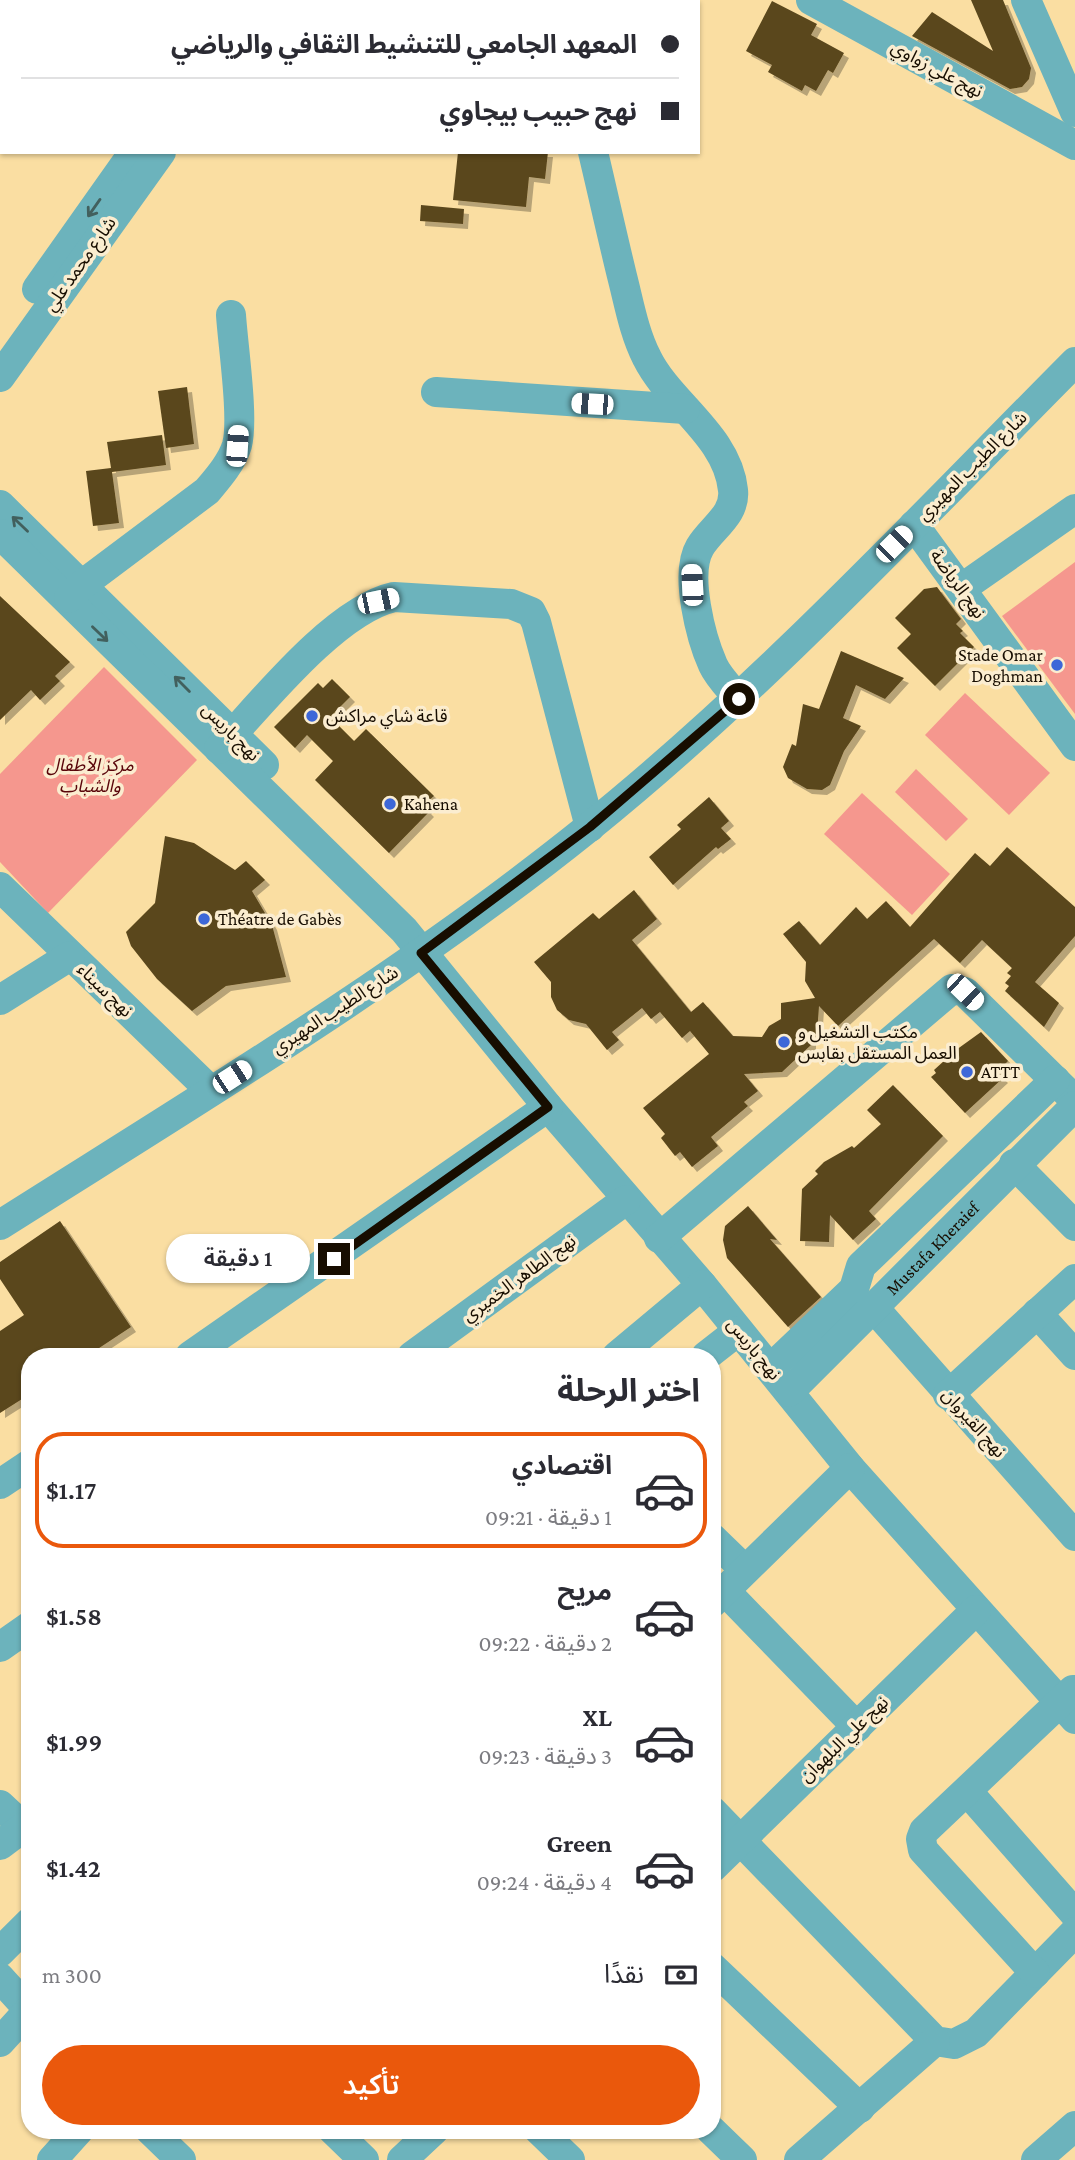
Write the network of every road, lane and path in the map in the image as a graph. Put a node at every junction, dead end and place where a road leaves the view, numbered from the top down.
1 (811, 0) edge
2 (1026, 0) edge
3 (1072, 130) edge
4 (154, 154) edge
5 (593, 154) edge
6 (126, 162) edge
7 (231, 315) dead end
8 (0, 342) edge
9 (1075, 362) edge
10 (0, 377) edge
11 (436, 393) dead end
12 (685, 408) junction
13 (0, 505) edge
14 (1075, 509) edge
15 (914, 524) junction
16 (0, 534) edge
17 (962, 588) junction
18 (75, 593) junction
19 (739, 699) junction
20 (226, 742) junction
21 (1075, 746) edge
22 (590, 827) junction
23 (0, 887) edge
24 (70, 956) junction
25 (431, 957) junction
26 (0, 1000) edge
27 (1065, 1090) edge
28 (211, 1091) junction
29 (1075, 1106) edge
30 (548, 1107) junction
31 (1014, 1164) junction
32 (626, 1200) junction
33 (0, 1225) edge
34 (1075, 1226) edge
35 (659, 1238) junction
36 (1075, 1279) edge
37 (702, 1285) junction
38 (874, 1308) junction
39 (1037, 1313) junction
40 (738, 1331) junction
41 (202, 1348) edge
42 (423, 1348) edge
43 (627, 1348) edge
44 (716, 1348) edge
45 (1075, 1355) edge
46 (770, 1369) junction
47 (789, 1392) junction
48 (948, 1395) junction
49 (850, 1468) junction
50 (21, 1470) edge
51 (0, 1484) edge
52 (1075, 1536) edge
53 (721, 1568) edge
54 (727, 1588) edge
55 (976, 1610) junction
56 (1070, 1703) edge
57 (857, 1727) junction
58 (967, 1791) junction
59 (0, 1805) edge
60 (721, 1820) edge
61 (21, 1824) edge
62 (21, 1833) edge
63 (740, 1840) junction
64 (0, 1845) edge
65 (721, 1859) edge
66 (1075, 1913) edge
67 (21, 1931) edge
68 (1075, 1932) edge
69 (0, 1952) edge
70 (1035, 1973) junction
71 (721, 1976) edge
72 (0, 1978) edge
73 (21, 2001) edge
74 (21, 2019) edge
75 (0, 2042) edge
76 (935, 2042) junction
77 (860, 2108) junction
78 (1075, 2126) edge
79 (71, 2139) edge
80 (159, 2139) edge
81 (342, 2139) edge
82 (424, 2139) edge
83 (548, 2139) edge
84 (720, 2139) edge
85 (52, 2160) edge
86 (181, 2160) edge
87 (364, 2160) edge
88 (401, 2160) edge
89 (570, 2160) edge
90 (742, 2160) edge
91 (799, 2160) edge
92 (1036, 2160) edge

1 - 3 street, نهج علي زواوي
2 - 3 street
4 - 6 street, شارع محمد علي
5 - 12 street
6 -> 8 street, شارع محمد علي
6 - 10 street, شارع محمد علي
7 - 18 street
9 - 15 street, شارع الطيب المهيري
11 - 12 street
12 - 19 street
18 -> 13 street, نهج باريس
14 - 17 street
15 - 17 street, نهج الرياضة
15 - 19 street, شارع الطيب المهيري
16 - 18 street, نهج باريس
17 - 21 street, نهج الرياضة
18 - 20 street, نهج باريس
19 - 22 street, شارع الطيب المهيري
20 - 22 street
20 - 25 street, نهج باريس
22 - 25 street, شارع الطيب المهيري
23 - 24 street, نهج سيناء
24 - 26 street
24 - 28 street, نهج سيناء
25 - 28 street, شارع الطيب المهيري
25 - 30 street, نهج باريس
27 - 35 street
27 - 46 street
28 - 33 street, شارع الطيب المهيري
29 - 31 street, Mustafa Kheraief
30 - 32 street, نهج باريس
30 - 41 street
31 - 34 street
31 - 38 street, Mustafa Kheraief
32 - 35 street, نهج باريس
32 - 42 street, نهج الطاهر الخميري
35 - 37 street, نهج باريس
36 - 39 street
37 - 40 street, نهج باريس
37 - 43 street
38 - 47 street, Mustafa Kheraief
38 - 48 street, نهج القيروان
39 - 45 street
39 - 48 street
40 - 44 street
40 - 46 street, نهج باريس
46 - 47 street, نهج باريس
47 - 49 street, نهج باريس
48 - 52 street, نهج القيروان
49 - 54 street
49 - 55 street, نهج باريس
50 - 51 street
53 - 54 street
54 - 57 street
55 - 56 street, نهج باريس
55 - 57 street, نهج علي البلهوان
56 - 58 street
57 - 63 street, نهج علي البلهوان
58 - 66 street
58 - 70 street
59 - 61 street
60 - 63 street
62 - 64 street
63 - 65 street, نهج علي البلهوان
63 - 76 street
67 - 69 street
68 - 70 street
70 - 76 street
71 - 77 street
72 - 73 street
74 - 75 street
76 - 77 street
77 - 91 street
78 - 92 street
79 - 85 street
80 - 86 street
81 - 87 street
82 - 88 street
83 - 89 street
84 - 90 street

